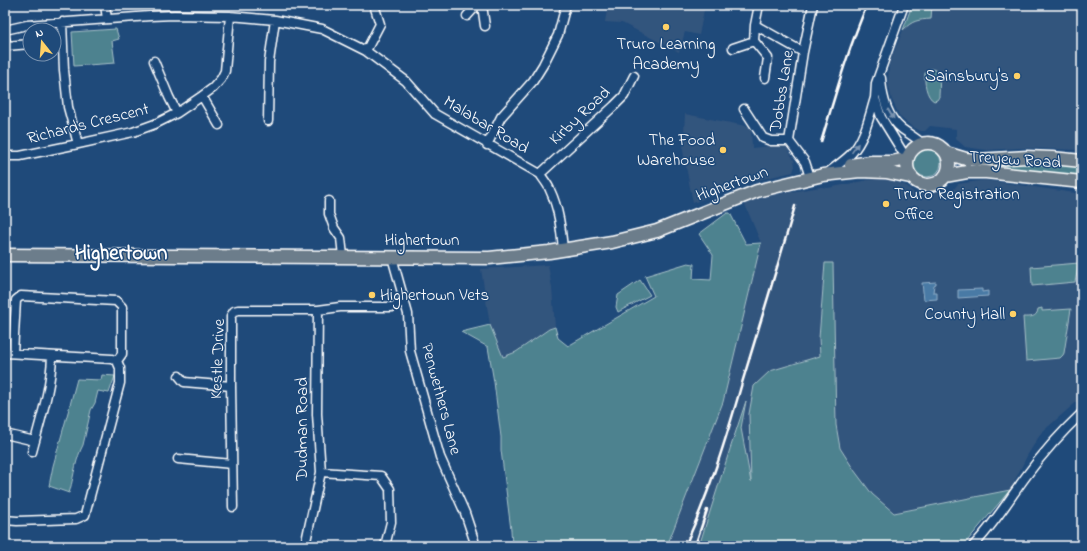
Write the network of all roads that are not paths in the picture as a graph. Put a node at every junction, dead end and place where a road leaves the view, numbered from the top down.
1 (105, 5) edge
2 (374, 5) edge
3 (477, 5) edge
4 (482, 5) edge
5 (566, 5) edge
6 (759, 5) edge
7 (813, 5) edge
8 (904, 5) edge
9 (230, 16) junction
10 (468, 16) dead end
11 (107, 19) junction
12 (275, 20) junction
13 (62, 22) joint
14 (755, 24) junction
15 (22, 26) edge
16 (484, 26) dead end
17 (5, 30) edge
18 (5, 39) edge
19 (63, 40) joint
20 (754, 41) junction
21 (22, 45) edge
22 (733, 48) dead end
23 (366, 51) junction
24 (803, 52) junction
25 (154, 61) dead end
26 (880, 71) junction
27 (634, 76) dead end
28 (765, 78) dead end
29 (202, 96) junction
30 (875, 98) junction
31 (744, 108) dead end
32 (177, 112) junction
33 (268, 122) dead end
34 (219, 125) dead end
35 (789, 141) junction
36 (78, 144) junction
37 (923, 144) junction
38 (487, 145) junction
39 (946, 153) junction
40 (5, 156) edge
41 (907, 158) junction
42 (1082, 161) edge
43 (540, 174) junction
44 (826, 174) junction
45 (945, 176) junction
46 (810, 177) junction
47 (910, 177) junction
48 (1082, 182) edge
49 (329, 201) dead end
50 (563, 249) junction
51 (5, 254) edge
52 (343, 256) junction
53 (392, 257) junction
54 (404, 301) junction
55 (318, 310) junction
56 (9, 353) edge
57 (52, 356) junction
58 (117, 361) junction
59 (180, 376) dead end
60 (230, 386) junction
61 (1082, 413) edge
62 (5, 434) edge
63 (35, 441) junction
64 (32, 452) dead end
65 (178, 459) dead end
66 (232, 464) junction
67 (321, 472) junction
68 (233, 507) dead end
69 (5, 520) edge
70 (303, 546) edge
71 (385, 546) edge
72 (474, 546) edge
73 (973, 546) edge

1 - 11 street
2 - 23 street
3 - 10 street
4 - 16 street
5 - 38 street
6 - 14 street
7 - 24 street, Dobbs Lane
8 - 26 street
9 - 11 street, Malabar Road
9 - 12 street, Malabar Road
9 - 29 street, Richards Crescent
11 - 13 street, Malabar Road
12 - 23 street, Malabar Road
12 - 33 street
13 - 19 street
14 - 20 street
14 - 24 street
15 - 17 street, Malabar Road
18 - 21 street
19 - 36 street
20 - 22 street
20 - 28 street
23 - 38 street, Malabar Road
24 - 35 street, Dobbs Lane
25 - 32 street
26 - 30 street
26 -> 37 street
27 - 43 street, Kirby Road
29 - 32 street, Richards Crescent
29 - 34 street
30 - 41 street
44 -> 30 street
31 - 35 street
32 - 36 street, Richards Crescent
35 - 46 street, Dobbs Lane
36 - 40 street, Richards Crescent
37 - 39 highway
37 - 41 highway
38 - 43 street, Malabar Road
39 - 42 highway, Treyew Road
39 - 45 highway
41 - 44 highway, Highertown
41 - 47 highway
43 - 50 street, Malabar Road
44 - 46 highway, Highertown
44 - 47 highway, Highertown
45 - 47 highway
45 - 48 highway, Treyew Road
46 - 50 highway, Highertown
49 - 52 street
50 - 53 highway, Highertown
51 - 52 highway, Highertown
52 - 53 highway, Highertown
53 - 54 street, Penwethers Lane
54 - 55 street, Kestle Drive
54 - 72 street, Penwethers Lane
55 - 60 street, Kestle Drive
55 - 67 street, Dudman Road
56 - 57 street
56 - 58 street
57 - 58 street
57 - 63 street
58 - 69 street
59 - 60 street
60 - 66 street, Kestle Drive
61 - 73 street
62 - 63 street
63 - 64 street
65 - 66 street
66 - 68 street, Kestle Drive
67 - 70 street, Dudman Road
67 - 71 street

